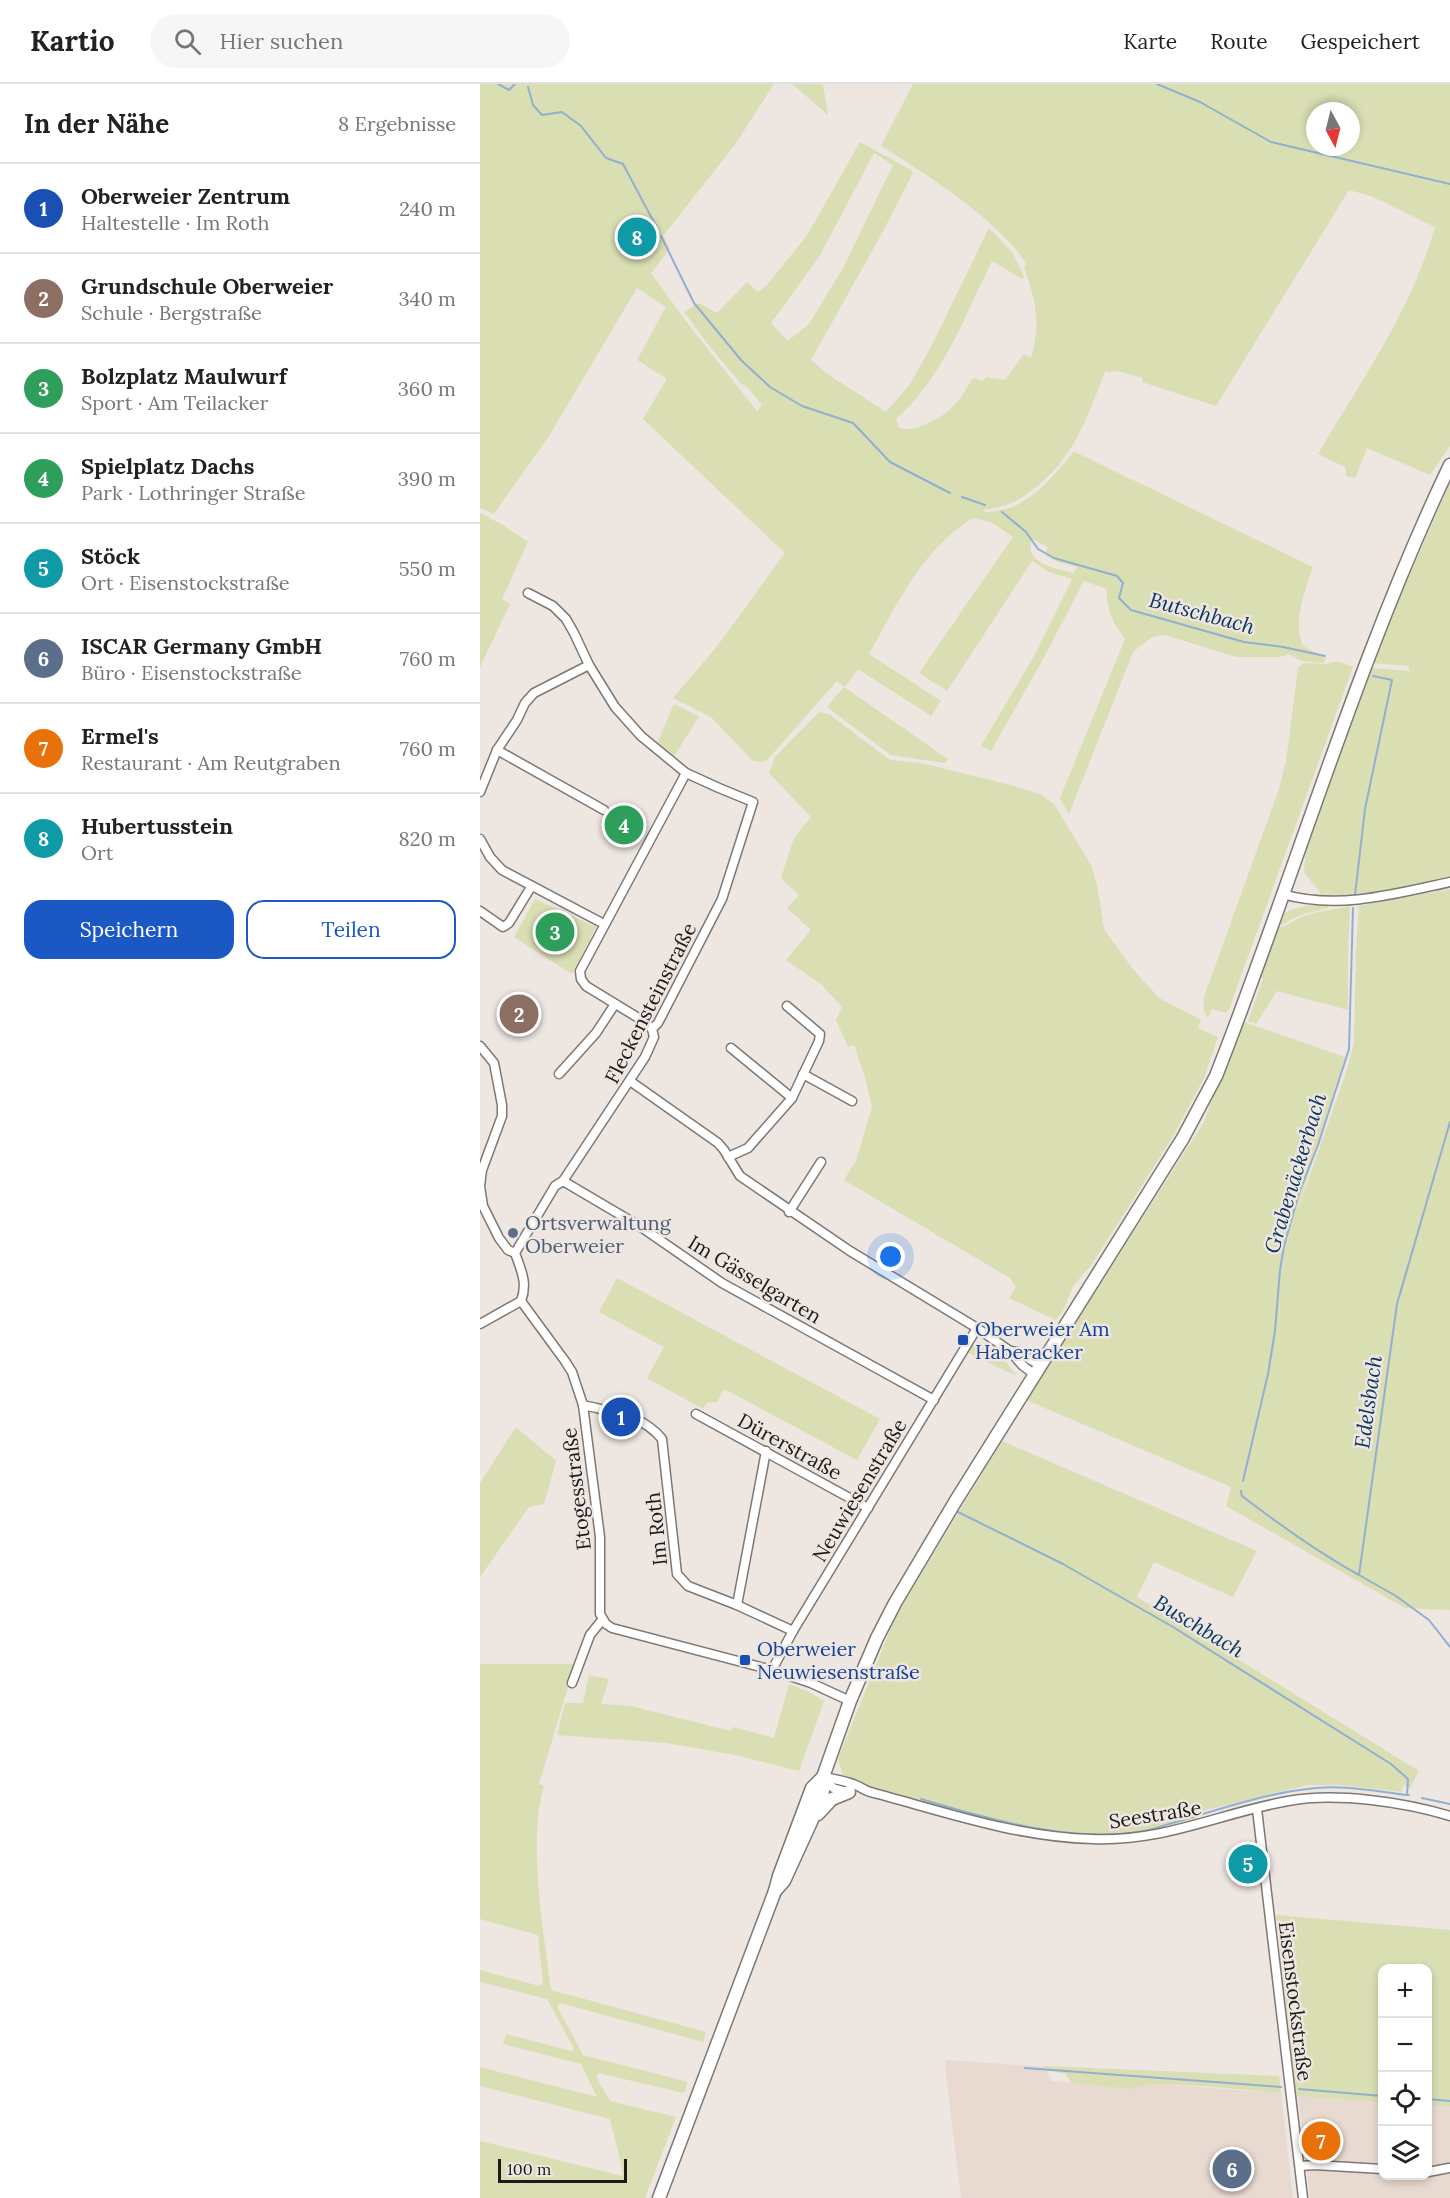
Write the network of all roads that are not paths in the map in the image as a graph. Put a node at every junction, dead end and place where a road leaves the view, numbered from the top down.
1 (1450, 465) edge
2 (528, 594) dead end
3 (589, 665) junction
4 (497, 750) junction
5 (686, 773) junction
6 (480, 792) edge
7 (604, 810) dead end
8 (480, 839) edge
9 (1450, 882) edge
10 (531, 887) junction
11 (1282, 894) junction
12 (480, 911) edge
13 (604, 924) junction
14 (615, 1004) junction
15 (787, 1006) dead end
16 (652, 1029) junction
17 (480, 1046) edge
18 (731, 1048) dead end
19 (559, 1074) dead end
20 (803, 1074) junction
21 (630, 1081) junction
22 (792, 1098) junction
23 (852, 1101) dead end
24 (728, 1157) junction
25 (821, 1162) dead end
26 (481, 1170) edge
27 (563, 1180) junction
28 (789, 1212) junction
29 (515, 1253) junction
30 (521, 1301) junction
31 (480, 1324) edge
32 (977, 1328) junction
33 (1038, 1370) junction
34 (934, 1400) junction
35 (583, 1405) junction
36 (696, 1414) dead end
37 (766, 1451) junction
38 (868, 1508) junction
39 (737, 1605) junction
40 (602, 1620) junction
41 (792, 1631) junction
42 (772, 1670) junction
43 (572, 1683) dead end
44 (850, 1701) junction
45 (822, 1777) junction
46 (866, 1791) junction
47 (849, 1792) junction
48 (1257, 1809) junction
49 (1450, 1816) edge
50 (811, 1822) junction
51 (775, 1891) junction
52 (1300, 2166) junction
53 (1449, 2168) edge
54 (1378, 2169) edge
55 (1432, 2171) edge
56 (659, 2198) edge
57 (1303, 2198) edge

1 - 11 main road
2 - 3 street
3 - 4 street
3 - 5 street
4 - 6 street
4 - 7 street
5 - 13 street
5 - 16 street, Fleckensteinstraße
8 - 10 street
9 - 11 street
10 - 12 street
10 - 13 street
11 - 33 main road
13 - 14 street
14 - 16 street
14 - 19 street
15 - 20 street
16 - 21 street, Fleckensteinstraße
17 - 26 street
18 - 22 street
20 - 22 street
20 - 23 street
21 - 24 street
21 - 27 street, Fleckensteinstraße
22 - 24 street
24 - 28 street
25 - 28 street
26 - 29 street
27 - 29 street, Fleckensteinstraße
27 - 34 street, Im Gässelgarten
28 - 32 street
29 - 30 street
30 - 31 street
30 - 35 street, Etogesstraße
32 - 33 street
32 - 34 street, Neuwiesenstraße
33 - 44 main road
34 - 38 street, Neuwiesenstraße
35 - 39 street, Im Roth
35 - 40 street, Etogesstraße
36 - 37 street, Dürerstraße
37 - 38 street, Dürerstraße
37 - 39 street
38 - 41 street, Neuwiesenstraße
39 - 41 street, Im Roth
40 - 42 street
40 - 43 street
41 - 42 street, Neuwiesenstraße
42 - 44 street
44 - 45 main road
45 - 46 street, Seestraße
45 - 47 street
45 - 50 main road
45 - 51 main road
46 - 47 street, Seestraße
46 - 48 street, Seestraße
47 - 50 main road
48 - 49 street, Seestraße
48 - 52 street, Eisenstockstraße
50 - 51 main road
51 - 56 main road
52 - 54 street
52 - 57 street, Eisenstockstraße
53 - 55 street

